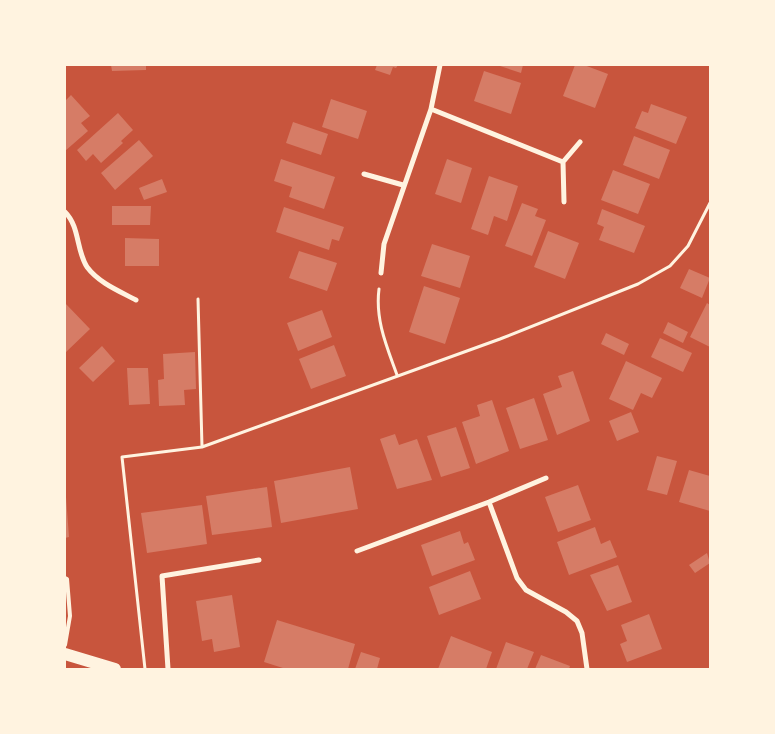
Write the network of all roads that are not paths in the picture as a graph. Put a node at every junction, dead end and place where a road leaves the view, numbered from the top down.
1 (440, 65) edge
2 (431, 109) junction
3 (580, 142) dead end
4 (562, 162) junction
5 (364, 174) dead end
6 (403, 185) junction
7 (564, 202) dead end
8 (65, 212) edge
9 (381, 273) road end
10 (136, 300) dead end
11 (546, 478) dead end
12 (489, 502) junction
13 (357, 551) dead end
14 (259, 560) dead end
15 (65, 578) edge
16 (65, 645) edge
17 (65, 654) edge
18 (115, 669) edge
19 (168, 669) edge
20 (587, 669) edge

1 - 2 street
2 - 4 street
2 - 6 street
3 - 4 street
4 - 7 street
5 - 6 street
6 - 9 street
8 - 10 street
11 - 12 street
12 - 13 street
12 - 20 street
14 - 19 street
15 - 16 lane
17 - 18 main road

